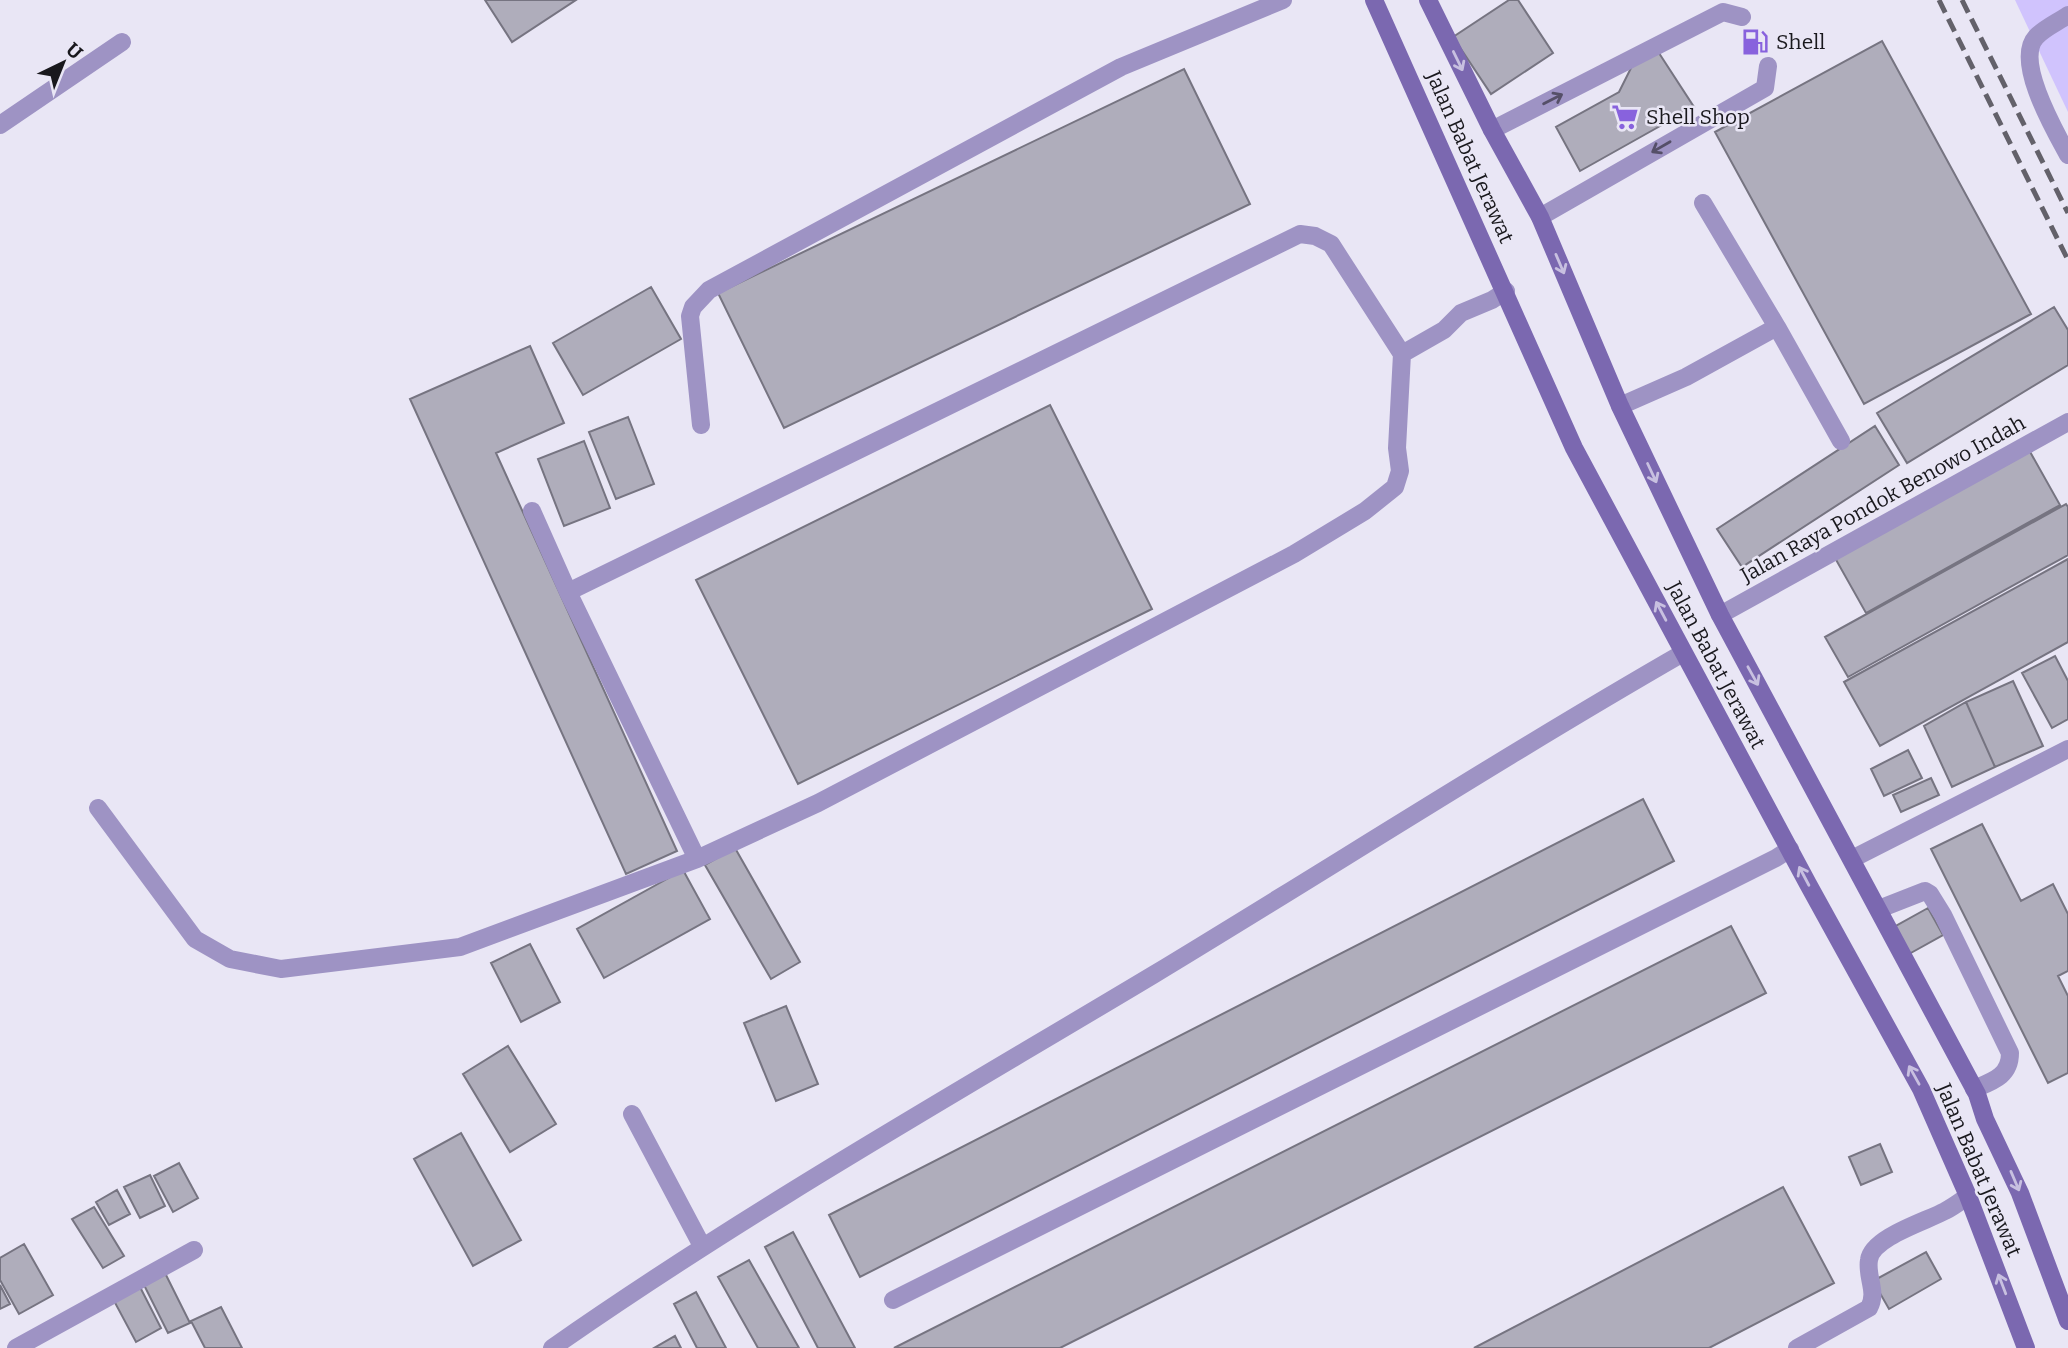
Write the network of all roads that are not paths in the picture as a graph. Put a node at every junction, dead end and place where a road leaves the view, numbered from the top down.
1 (1283, 0) edge
2 (1374, 0) edge
3 (1428, 0) edge
4 (2068, 15) edge
5 (1742, 17) dead end
6 (122, 42) dead end
7 (1768, 66) dead end
8 (0, 125) edge
9 (1492, 130) junction
10 (2068, 155) edge
11 (1703, 202) dead end
12 (1540, 217) junction
13 (1499, 296) junction
14 (1777, 327) junction
15 (1402, 354) junction
16 (1620, 406) junction
17 (2068, 422) edge
18 (701, 425) dead end
19 (1841, 441) dead end
20 (532, 511) dead end
21 (568, 592) junction
22 (1720, 615) junction
23 (1683, 653) junction
24 (2068, 749) edge
25 (98, 808) dead end
26 (1783, 854) junction
27 (697, 859) junction
28 (1852, 859) junction
29 (1879, 909) junction
30 (1975, 1090) junction
31 (632, 1114) dead end
32 (1968, 1196) junction
33 (702, 1246) junction
34 (194, 1250) dead end
35 (893, 1300) dead end
36 (2068, 1321) edge
37 (39, 1343) edge
38 (16, 1348) edge
39 (552, 1348) edge
40 (1797, 1348) edge
41 (2026, 1348) edge

1 - 18 street
2 - 13 main road, Jalan Babat Jerawat
3 -> 9 main road, Jalan Babat Jerawat
4 - 10 street
9 -> 5 street
6 - 8 street
7 -> 12 street
9 - 12 main road, Jalan Babat Jerawat
11 - 14 street
12 -> 16 main road, Jalan Babat Jerawat
13 - 15 street
23 -> 13 main road, Jalan Babat Jerawat
14 - 16 street
14 - 19 street
15 - 21 street
15 - 27 street
16 -> 22 main road, Jalan Babat Jerawat
17 - 22 street, Jalan Raya Pondok Benowo Indah
20 - 21 street
21 - 27 street
22 -> 28 main road, Jalan Babat Jerawat
23 - 26 main road, Jalan Babat Jerawat
23 - 33 street
24 - 28 street
25 - 27 street
32 -> 26 main road, Jalan Babat Jerawat
26 - 35 street
28 - 29 main road, Jalan Babat Jerawat
29 - 30 main road, Jalan Babat Jerawat
29 - 30 street
30 -> 36 main road, Jalan Babat Jerawat
31 - 33 street
32 - 40 street
41 -> 32 main road, Jalan Babat Jerawat
33 - 39 street
34 - 37 street
37 - 38 street

